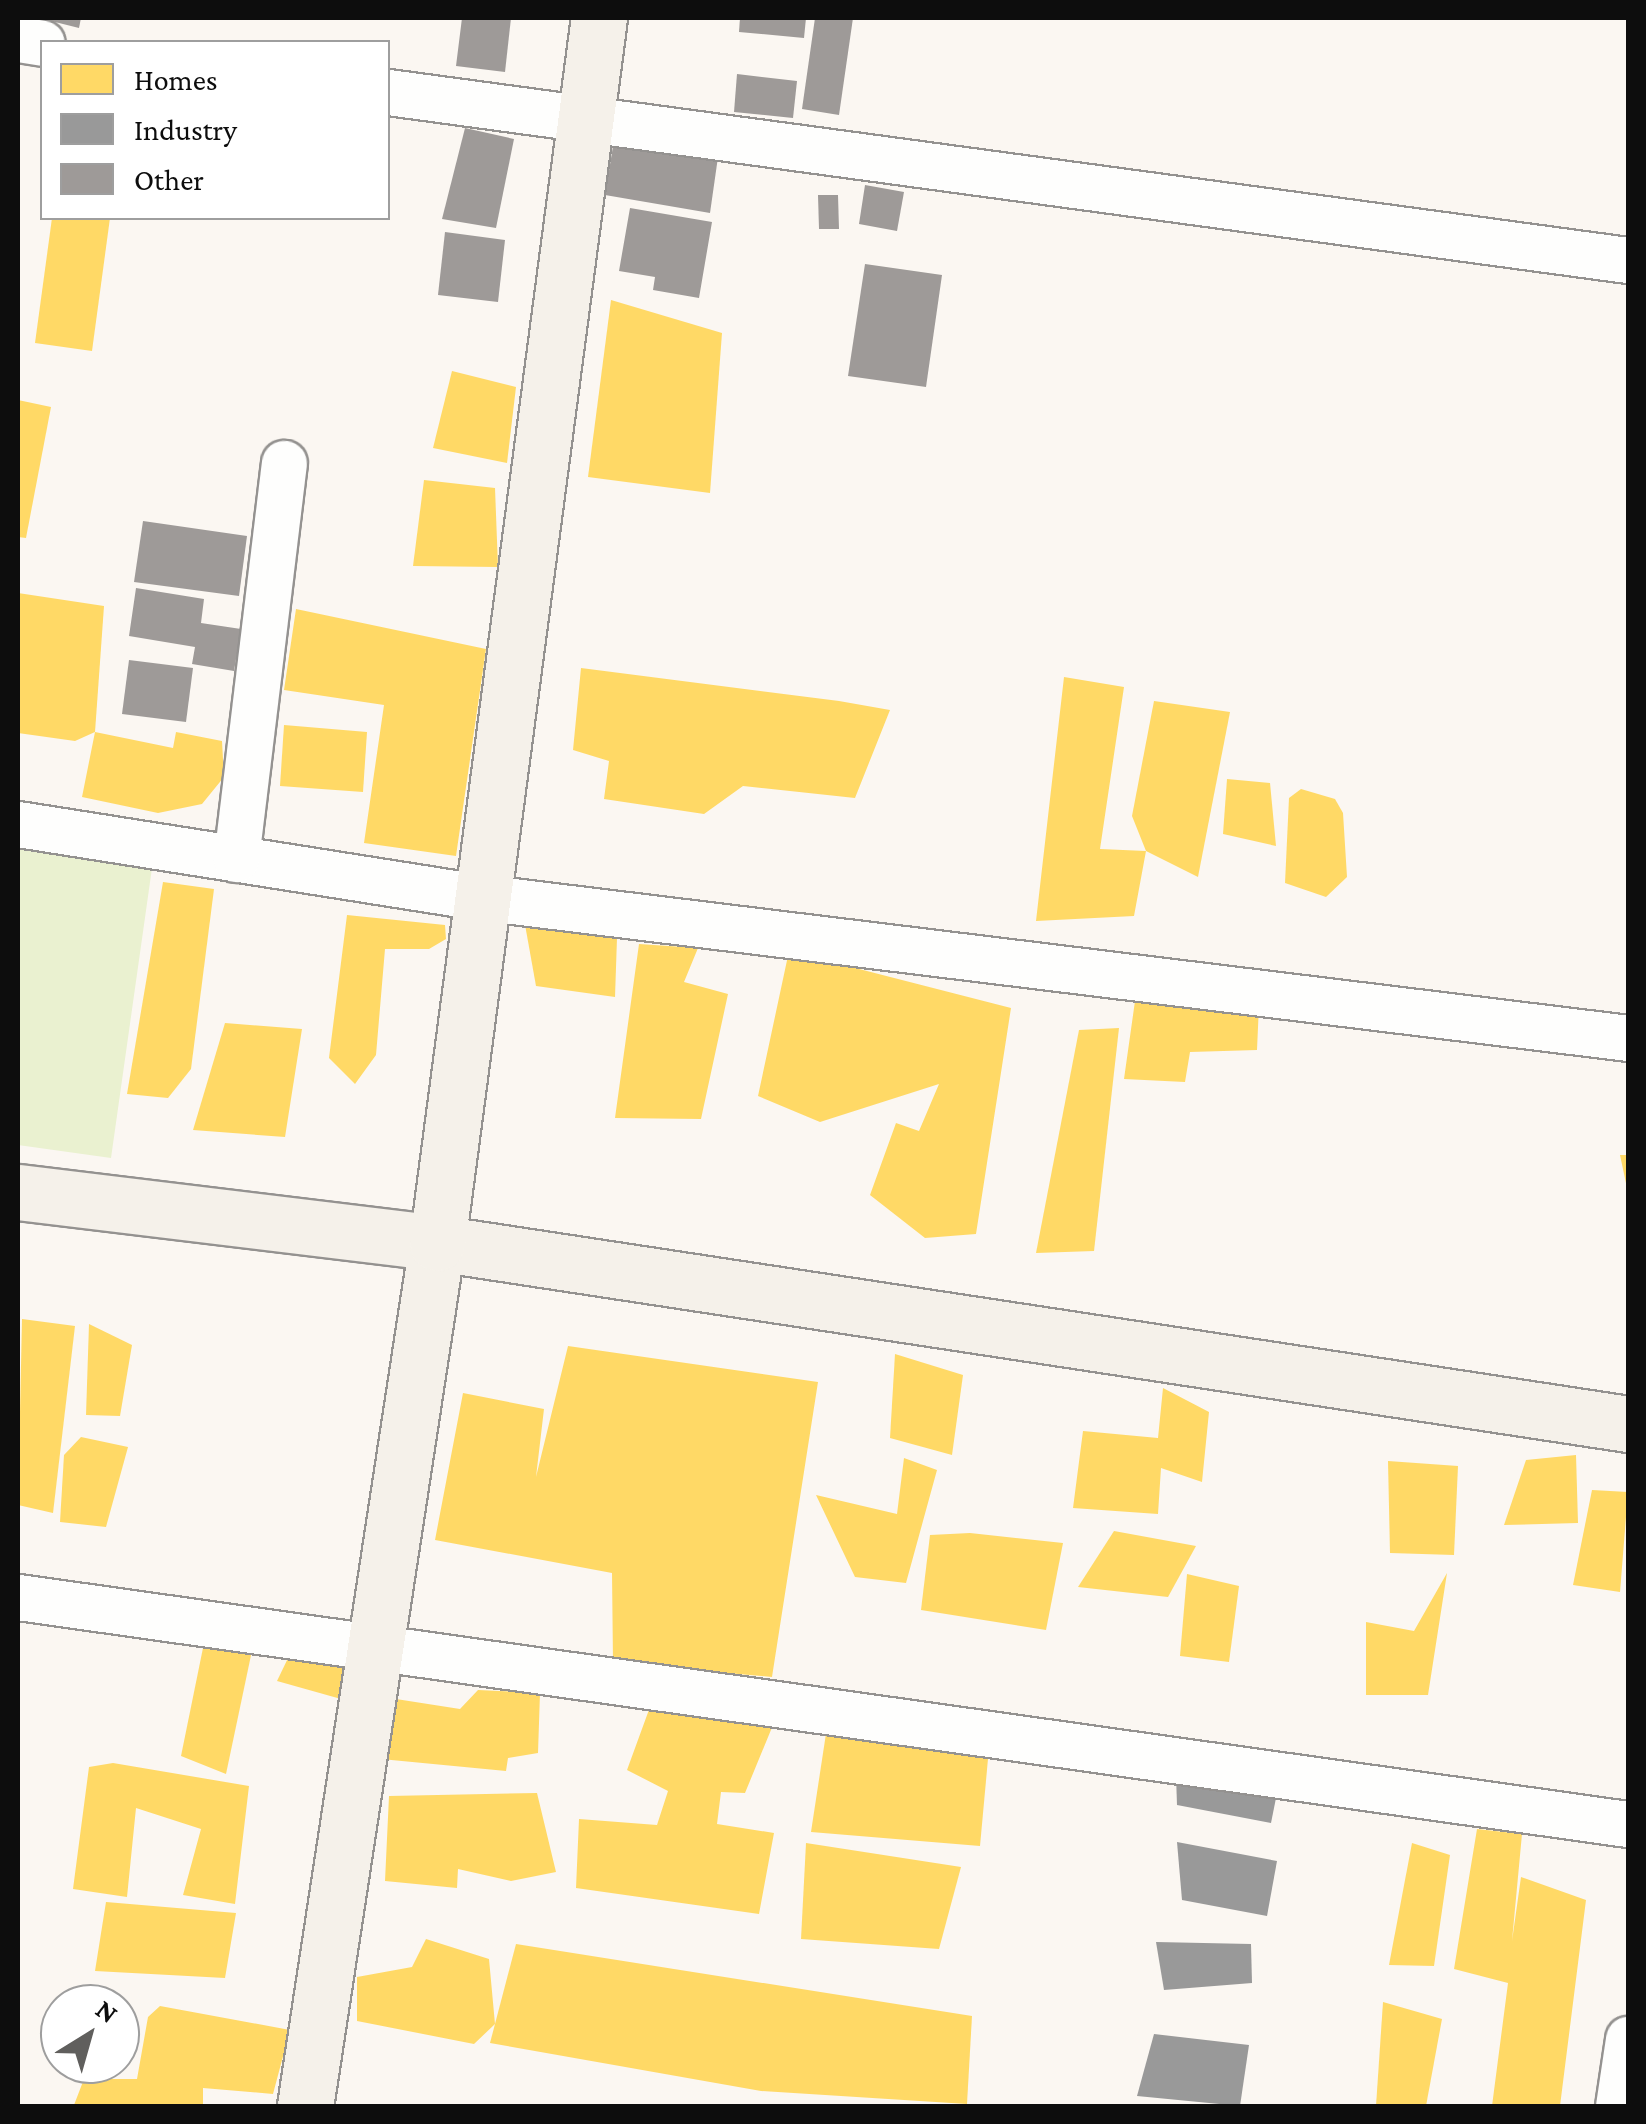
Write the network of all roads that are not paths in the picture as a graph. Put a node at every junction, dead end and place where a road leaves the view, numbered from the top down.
1 (599, 18) edge
2 (390, 92) edge
3 (586, 120) junction
4 (1628, 260) edge
5 (284, 463) dead end
6 (18, 824) edge
7 (236, 858) junction
8 (480, 897) junction
9 (1628, 1038) edge
10 (18, 1192) edge
11 (438, 1242) junction
12 (1628, 1424) edge
13 (18, 1596) edge
14 (372, 1648) junction
15 (1628, 1824) edge
16 (1628, 2038) edge
17 (305, 2106) edge
18 (1618, 2106) edge

1 - 3 street
2 - 3 street
3 - 4 street
3 - 8 street
5 - 7 street
6 - 7 street
7 - 8 street
8 - 9 street
8 - 11 street
10 - 11 street
11 - 12 street
11 - 14 street
13 - 14 street
14 - 15 street
14 - 17 street
16 - 18 street

